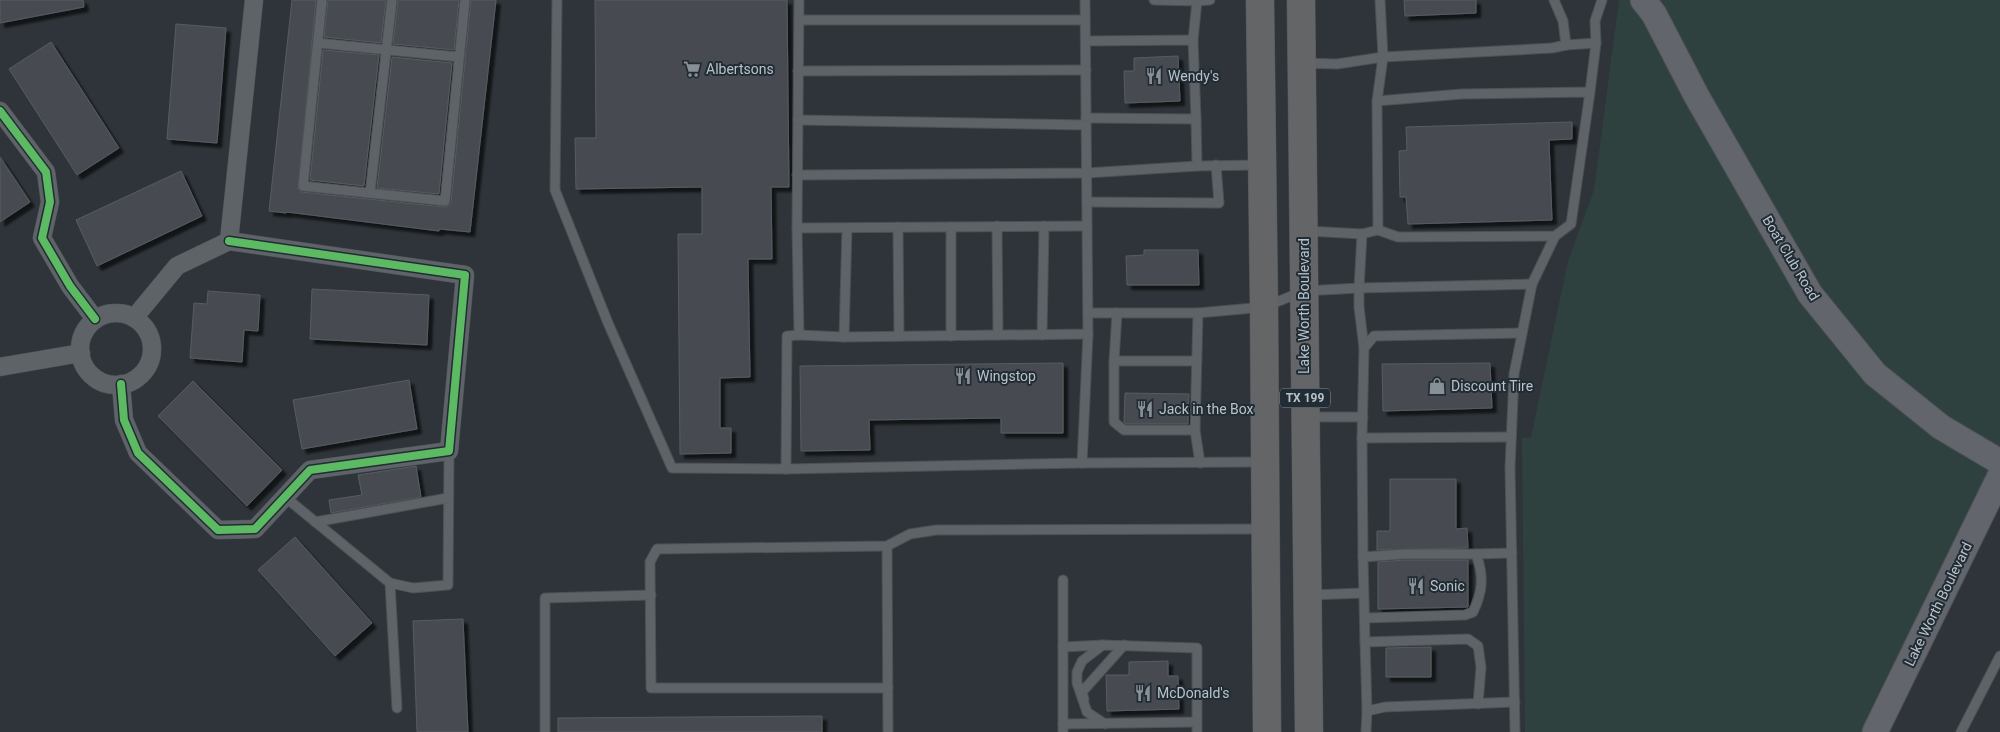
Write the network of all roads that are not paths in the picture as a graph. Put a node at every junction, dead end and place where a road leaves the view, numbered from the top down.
1 (254, 0) edge
2 (322, 0) edge
3 (392, 0) edge
4 (465, 0) edge
5 (557, 0) edge
6 (799, 0) edge
7 (1085, 0) edge
8 (1154, 0) edge
9 (1210, 0) edge
10 (1260, 0) edge
11 (1301, 0) edge
12 (1380, 0) edge
13 (1554, 0) edge
14 (1602, 0) edge
15 (1643, 0) edge
16 (1197, 1) edge
17 (798, 20) junction
18 (1086, 20) junction
19 (1193, 40) junction
20 (1086, 41) junction
21 (318, 42) junction
22 (1596, 43) junction
23 (1566, 45) junction
24 (386, 50) junction
25 (459, 57) junction
26 (1383, 57) junction
27 (1302, 63) junction
28 (1086, 70) junction
29 (798, 71) junction
30 (1590, 92) junction
31 (1377, 101) junction
32 (0, 111) edge
33 (1196, 119) junction
34 (798, 120) junction
35 (1086, 121) junction
36 (1216, 165) junction
37 (1261, 165) junction
38 (1196, 166) junction
39 (1087, 173) junction
40 (797, 175) junction
41 (370, 193) junction
42 (1087, 202) junction
43 (997, 226) junction
44 (1044, 226) junction
45 (1087, 226) junction
46 (898, 227) junction
47 (951, 227) junction
48 (797, 228) junction
49 (847, 228) junction
50 (1378, 230) junction
51 (1304, 231) junction
52 (1362, 234) junction
53 (1555, 236) junction
54 (229, 241) junction
55 (1532, 284) junction
56 (1359, 288) junction
57 (1304, 291) junction
58 (1264, 307) junction
59 (1088, 313) junction
60 (1117, 313) junction
61 (1198, 313) junction
62 (134, 318) junction
63 (95, 319) junction
64 (1522, 333) junction
65 (1088, 334) junction
66 (799, 335) junction
67 (998, 335) junction
68 (1042, 335) junction
69 (899, 336) junction
70 (951, 336) junction
71 (844, 337) junction
72 (1364, 348) junction
73 (81, 353) junction
74 (1114, 361) junction
75 (1197, 361) junction
76 (1, 370) edge
77 (121, 384) junction
78 (1305, 417) junction
79 (1362, 417) junction
80 (1195, 430) junction
81 (1511, 436) junction
82 (1362, 438) junction
83 (449, 451) junction
84 (1265, 462) junction
85 (2000, 462) edge
86 (1082, 463) junction
87 (1200, 463) junction
88 (786, 468) junction
89 (2000, 476) edge
90 (285, 497) junction
91 (448, 498) junction
92 (316, 522) junction
93 (1266, 529) junction
94 (887, 546) junction
95 (1512, 553) junction
96 (1476, 554) junction
97 (1363, 557) junction
98 (1063, 580) dead end
99 (390, 583) junction
100 (1363, 593) junction
101 (651, 595) junction
102 (1308, 595) junction
103 (1364, 618) junction
104 (1365, 642) junction
105 (1103, 645) junction
106 (1124, 645) junction
107 (1063, 646) junction
108 (2000, 656) edge
109 (888, 688) junction
110 (1515, 702) junction
111 (1267, 703) junction
112 (1478, 704) junction
113 (398, 708) dead end
114 (1367, 711) junction
115 (1087, 712) junction
116 (1196, 722) junction
117 (1105, 724) junction
118 (1063, 728) edge
119 (545, 732) edge
120 (888, 732) edge
121 (1197, 732) edge
122 (1267, 732) edge
123 (1281, 732) edge
124 (1309, 732) edge
125 (1366, 732) edge
126 (1515, 732) edge
127 (1875, 732) edge
128 (1962, 732) edge

1 - 54 street
2 - 21 lane
3 - 24 lane
4 - 25 lane
5 - 88 lane
6 - 17 lane
7 - 18 lane
8 - 16 lane
9 - 16 lane
10 - 37 highway, TX 199
11 - 27 highway, Lake Worth Boulevard / TX 199
12 - 26 lane
13 - 23 lane
14 - 22 lane
15 - 85 main road, Boat Club Road
16 - 19 lane
17 - 18 lane
17 - 29 lane
18 - 20 lane
19 - 20 lane
19 - 33 lane
20 - 28 lane
21 - 24 lane
21 - 41 lane
22 - 23 lane
22 - 30 lane
23 - 26 lane
24 - 25 lane
24 - 41 lane
25 - 41 lane
26 - 27 lane
26 - 31 lane
27 - 51 highway, Lake Worth Boulevard / TX 199
28 - 29 lane
28 - 35 lane
29 - 34 lane
30 - 31 lane
30 - 53 lane
31 - 50 lane
32 - 63 street
33 - 35 lane
33 - 38 lane
34 - 35 lane
34 - 40 lane
35 - 39 lane
36 - 37 lane
36 - 38 lane
36 - 42 lane
37 - 58 highway, TX 199
38 - 39 lane
39 - 40 lane
39 - 42 lane
40 - 48 lane
42 - 45 lane
43 - 44 lane
43 - 47 lane
43 - 67 lane
44 - 45 lane
44 - 68 lane
45 - 59 lane
46 - 47 lane
46 - 49 lane
46 - 69 lane
47 - 70 lane
48 - 49 lane
48 - 66 lane
49 - 71 lane
50 - 52 lane
50 - 53 lane
51 - 52 lane
51 - 57 highway, Lake Worth Boulevard / TX 199
52 - 56 lane
53 - 55 lane
54 - 62 street
54 - 83 street
55 - 56 lane
55 - 64 lane
56 - 57 lane
56 - 72 lane
57 - 58 lane
57 - 78 highway, Lake Worth Boulevard / TX 199
58 - 61 lane
58 - 84 highway, TX 199
59 - 60 lane
59 - 65 lane
60 - 61 lane
60 - 74 lane
61 - 75 lane
62 - 63 street
62 - 77 street
63 - 73 street
64 - 72 lane
64 - 81 lane
65 - 68 lane
65 - 86 lane
66 - 71 lane
66 - 88 lane
67 - 68 lane
67 - 70 lane
69 - 70 lane
69 - 71 lane
72 - 79 lane
73 - 76 street
73 - 77 street
74 - 75 lane
74 - 80 lane
75 - 80 lane
77 - 90 street
78 - 79 lane
78 - 102 highway, Lake Worth Boulevard / TX 199
79 - 82 lane
80 - 87 lane
81 - 82 lane
81 - 95 lane
82 - 97 lane
83 - 90 street
83 - 91 lane
84 - 87 lane
84 - 93 highway, TX 199
86 - 87 lane
86 - 88 lane
89 - 127 main road, Lake Worth Boulevard
90 - 92 lane
91 - 92 lane
91 - 99 lane
92 - 99 lane
93 - 94 lane
93 - 111 highway, TX 199
94 - 101 lane
94 - 109 lane
95 - 96 lane
95 - 110 lane
96 - 97 lane
96 - 103 lane
97 - 100 lane
98 - 107 lane
99 - 113 lane
100 - 102 lane
100 - 103 lane
101 - 109 lane
101 - 119 lane
102 - 124 highway, Lake Worth Boulevard / TX 199
103 - 104 lane
104 - 112 lane
104 - 114 lane
105 - 106 lane
105 - 107 lane
105 - 115 lane
106 - 115 lane
106 - 116 lane
107 - 118 lane
108 - 128 lane
109 - 120 lane
110 - 112 lane
110 - 126 lane
111 - 122 highway, TX 199
111 - 123 highway
112 - 114 lane
114 - 125 lane
115 - 117 lane
116 - 117 lane
116 - 121 lane
117 - 118 lane

